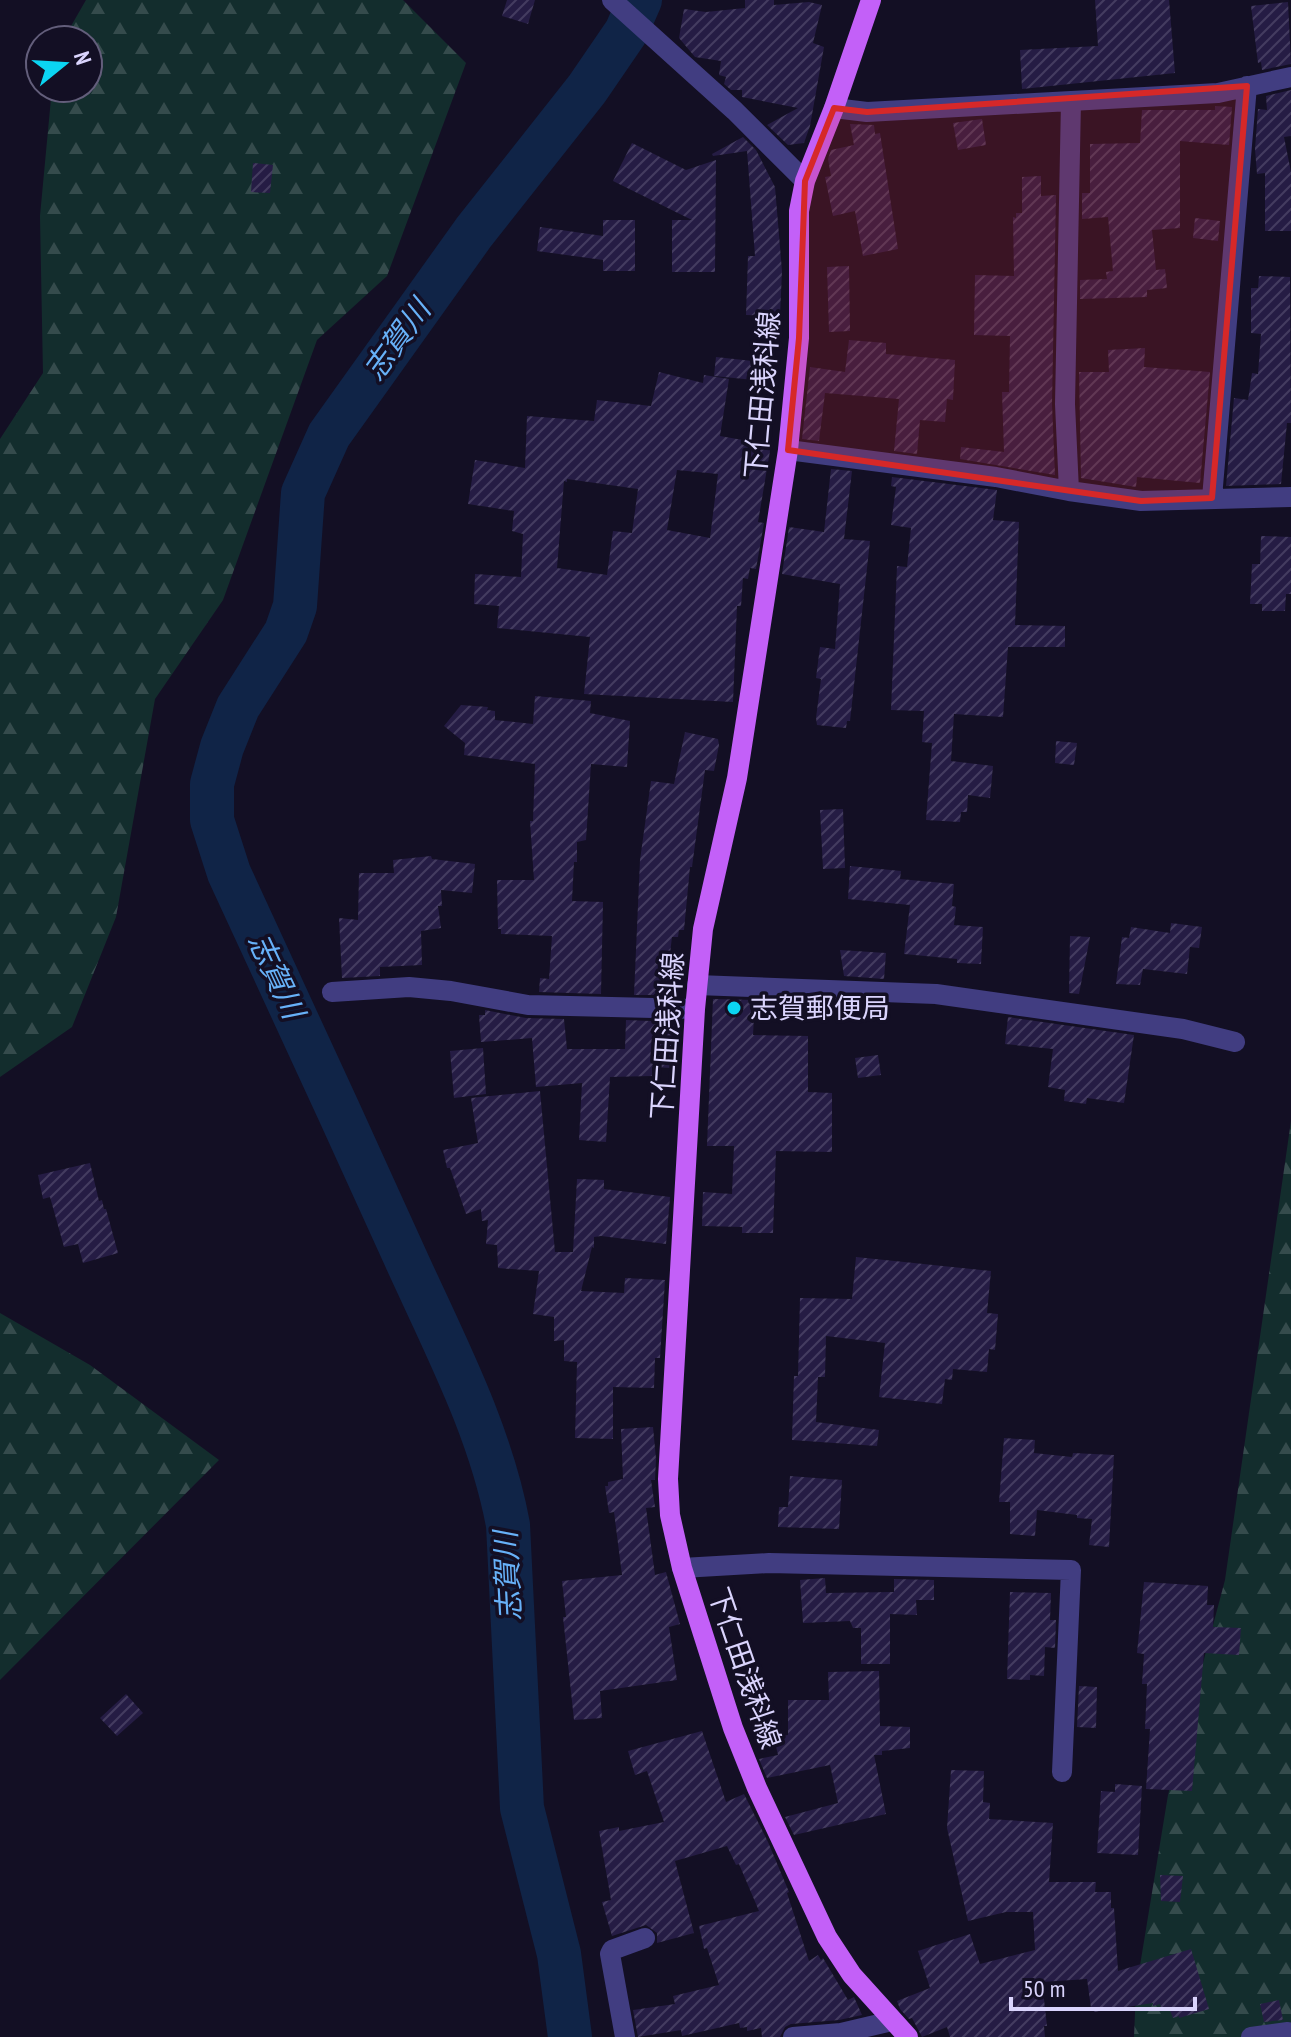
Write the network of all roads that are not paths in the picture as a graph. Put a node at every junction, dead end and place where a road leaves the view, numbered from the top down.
1 (612, 0) edge
2 (871, 0) edge
3 (1291, 77) edge
4 (1247, 86) junction
5 (1071, 101) junction
6 (834, 108) junction
7 (805, 181) junction
8 (788, 450) junction
9 (1069, 491) junction
10 (1291, 497) edge
11 (1212, 498) junction
12 (697, 985) junction
13 (332, 992) dead end
14 (695, 1009) junction
15 (1235, 1042) dead end
16 (682, 1568) junction
17 (1062, 1772) dead end
18 (645, 1938) dead end
19 (892, 2021) junction
20 (1291, 2033) edge
21 (625, 2037) edge
22 (793, 2037) edge
23 (908, 2037) edge
24 (1251, 2037) edge

1 - 7 street
2 - 6 main road, 下仁田浅科線
3 - 4 street
4 - 5 street
4 - 11 street
5 - 6 street
5 - 9 street
6 - 7 main road, 下仁田浅科線
7 - 8 main road, 下仁田浅科線
8 - 9 street
8 - 12 main road, 下仁田浅科線
9 - 11 street
10 - 11 street
12 - 14 main road, 下仁田浅科線
12 - 15 street
13 - 14 street
14 - 16 main road, 下仁田浅科線
16 - 17 street
16 - 19 main road, 下仁田浅科線
18 - 21 street
19 - 22 street
19 - 23 main road, 下仁田浅科線
20 - 24 street

